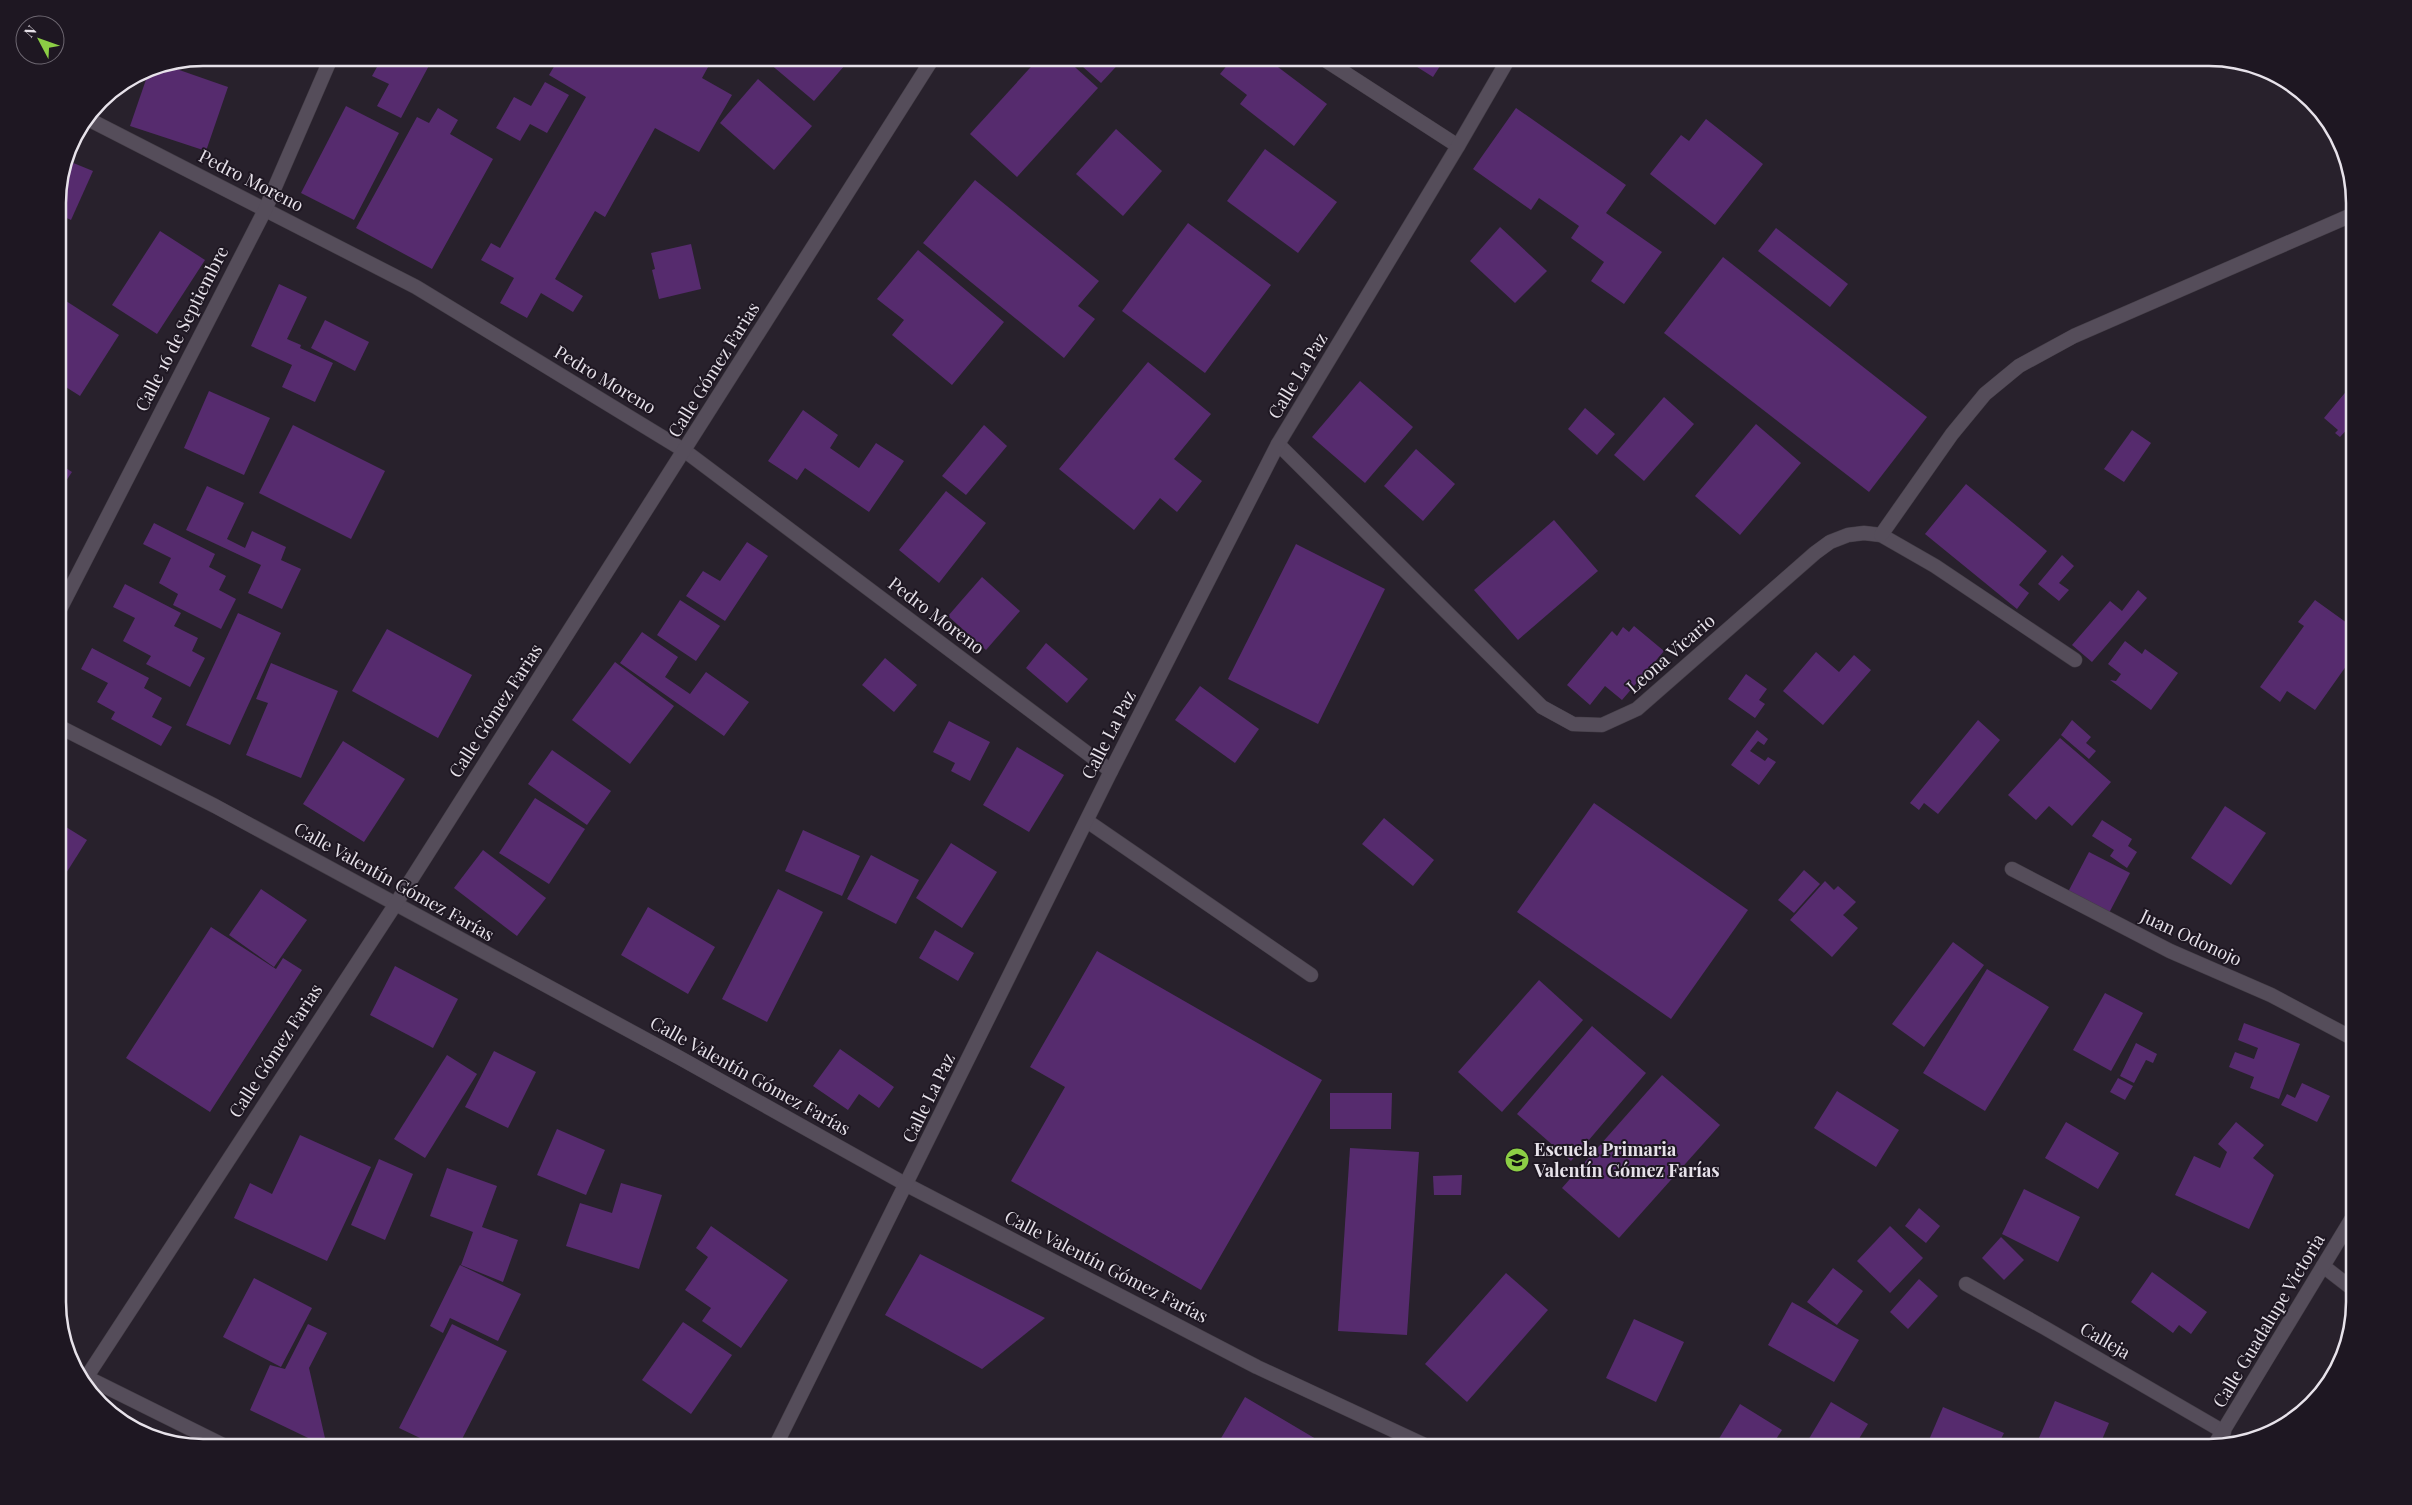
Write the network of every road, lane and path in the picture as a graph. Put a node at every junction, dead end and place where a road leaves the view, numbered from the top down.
1 (1335, 66) edge
2 (1504, 66) edge
3 (327, 67) edge
4 (929, 67) edge
5 (94, 122) edge
6 (1458, 146) junction
7 (265, 210) junction
8 (2345, 218) edge
9 (1278, 444) junction
10 (685, 451) junction
11 (1881, 535) junction
12 (67, 595) edge
13 (2075, 660) dead end
14 (67, 731) edge
15 (1111, 771) junction
16 (1087, 821) junction
17 (2012, 869) dead end
18 (395, 905) junction
19 (1311, 975) dead end
20 (2346, 1035) edge
21 (907, 1185) junction
22 (2346, 1229) edge
23 (2323, 1266) junction
24 (1966, 1284) dead end
25 (2346, 1284) edge
26 (86, 1371) edge
27 (93, 1383) edge
28 (2224, 1432) junction
29 (2219, 1438) edge
30 (209, 1439) edge
31 (780, 1439) edge
32 (1410, 1439) edge

1 - 6 street
2 - 6 street, Calle La Paz
3 - 7 street, Calle 16 de Septiembre
4 - 10 street, Calle Gómez Farias
5 - 7 street, Pedro Moreno
6 - 9 street, Calle La Paz
7 - 10 street, Pedro Moreno
7 - 12 street, Calle 16 de Septiembre
8 - 11 street
9 - 11 street, Leona Vicario
9 - 15 street, Calle La Paz
10 - 15 street, Pedro Moreno
10 - 18 street, Calle Gómez Farias
11 - 13 street, Leona Vicario
14 - 18 street, Calle Valentín Gómez Farías
15 - 16 street, Calle La Paz
16 - 19 street
16 - 21 street, Calle La Paz
17 - 20 street, Juan Odonojo
18 - 21 street, Calle Valentín Gómez Farías
18 - 26 street, Calle Gómez Farias
21 - 31 street, Calle La Paz
21 - 32 street, Calle Valentín Gómez Farías
22 - 23 street, Calle Guadalupe Victoria
23 - 25 street
23 - 28 street, Calle Guadalupe Victoria
24 - 28 street, Calleja
27 - 30 street
28 - 29 street, Calle Guadalupe Victoria

